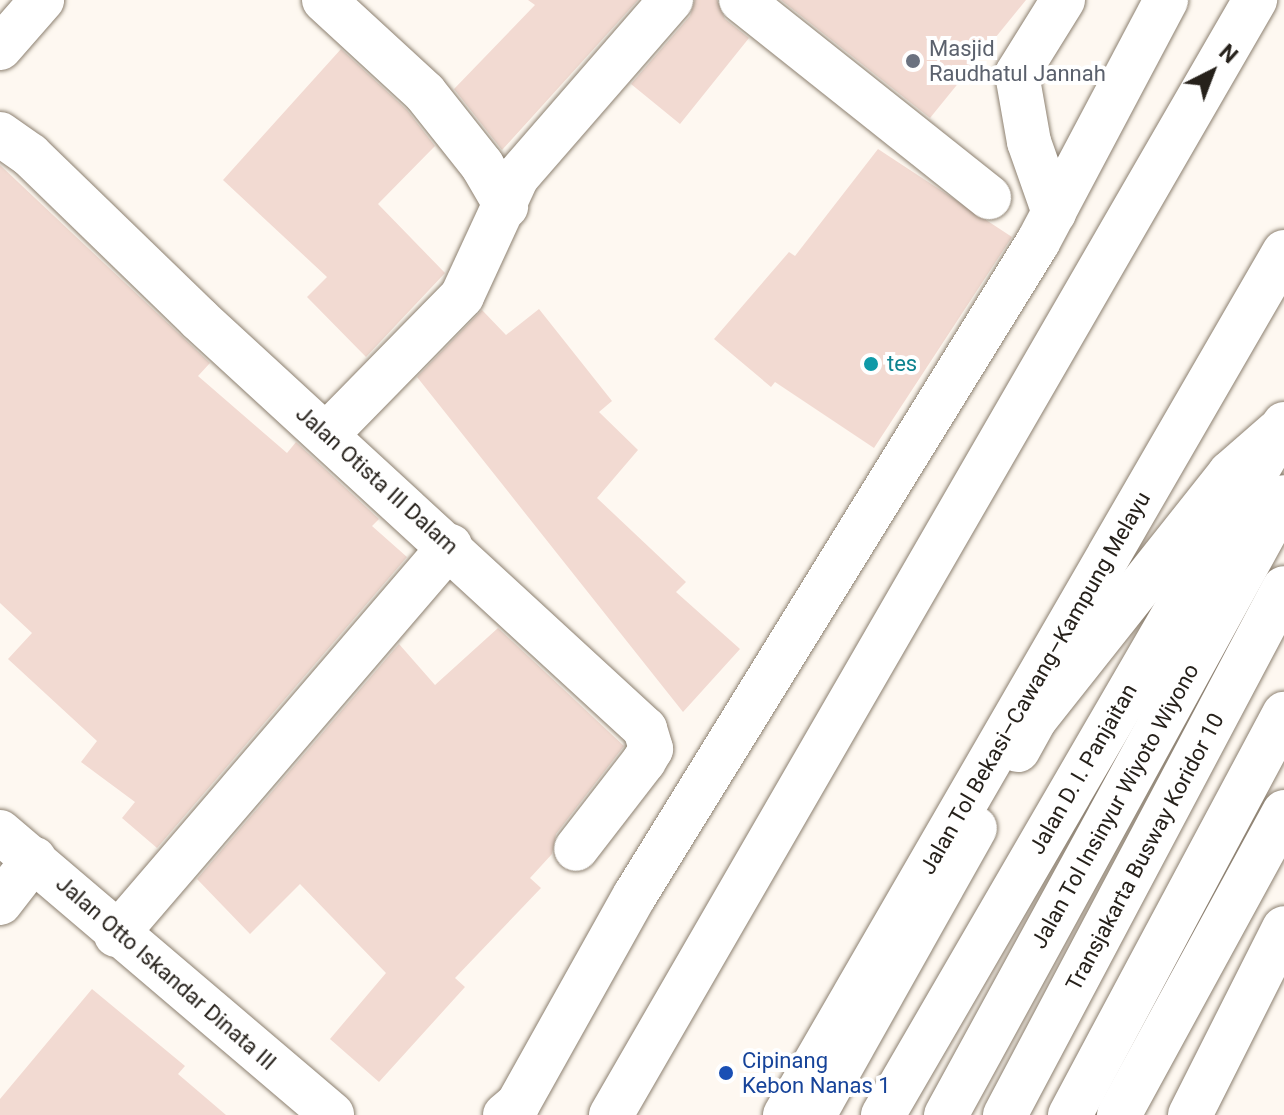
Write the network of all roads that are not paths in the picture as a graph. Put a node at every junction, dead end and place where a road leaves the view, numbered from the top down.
1 (42, 0) edge
2 (324, 0) edge
3 (671, 0) edge
4 (741, 0) edge
5 (1063, 0) edge
6 (1166, 0) edge
7 (1255, 0) edge
8 (0, 48) edge
9 (0, 134) edge
10 (989, 197) dead end
11 (506, 206) junction
12 (1054, 213) junction
13 (1284, 252) edge
14 (1283, 426) edge
15 (327, 434) junction
16 (1284, 497) edge
17 (450, 546) junction
18 (1284, 588) edge
19 (1284, 714) edge
20 (1284, 812) edge
21 (0, 832) edge
22 (576, 849) dead end
23 (34, 859) junction
24 (0, 903) edge
25 (1284, 928) edge
26 (116, 935) junction
27 (514, 1111) edge
28 (332, 1114) edge
29 (611, 1115) edge
30 (785, 1115) edge
31 (814, 1115) edge
32 (883, 1115) edge
33 (946, 1115) edge
34 (1005, 1115) edge
35 (1070, 1115) edge
36 (1119, 1115) edge
37 (1190, 1115) edge

1 - 8 main road
2 - 11 main road
3 - 11 main road
4 - 10 main road
5 - 12 main road
6 - 12 main road
7 - 29 main road
9 - 15 main road, Jalan Otista III Dalam
11 - 15 main road
12 - 27 main road
13 - 30 main road, Jalan Tol Bekasi–Cawang–Kampung Melayu
14 - 31 main road
14 - 32 main road, Jalan D. I. Panjaitan
15 - 17 main road, Jalan Otista III Dalam
16 - 33 main road, Jalan Tol Insinyur Wiyoto Wiyono
17 - 22 main road, Jalan Otista III Dalam
17 - 26 main road
18 - 34 main road, Transjakarta Busway Koridor 10
19 - 35 main road
20 - 36 main road
21 - 23 main road, Jalan Otto Iskandar Dinata III
23 - 24 main road
23 - 26 main road, Jalan Otto Iskandar Dinata III
25 - 37 main road
26 - 28 main road, Jalan Otto Iskandar Dinata III

